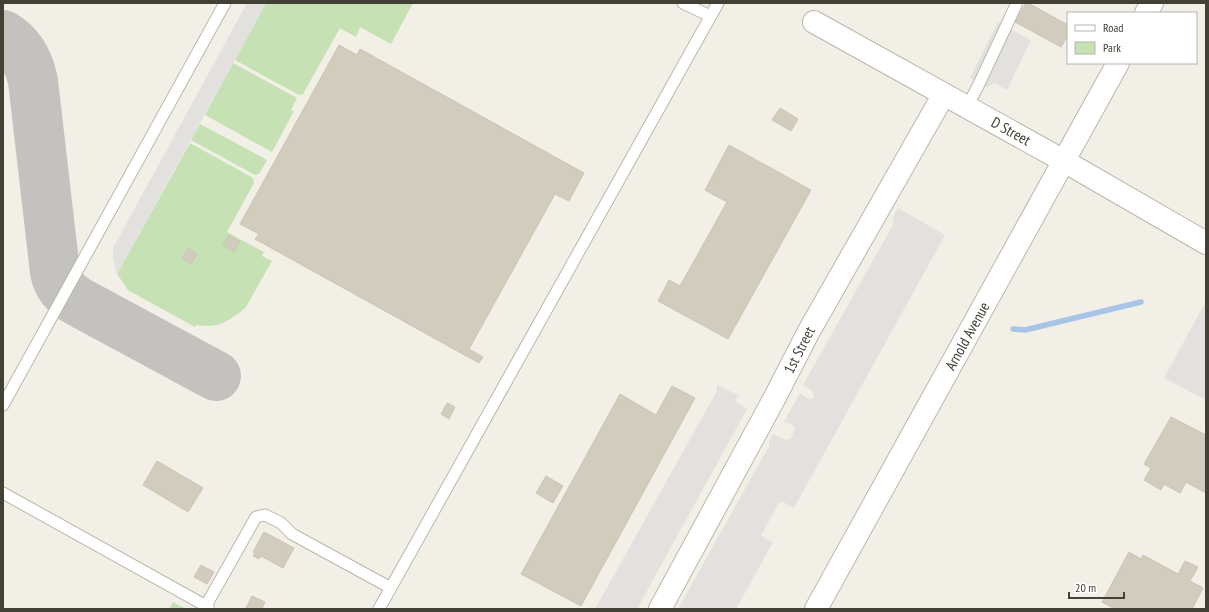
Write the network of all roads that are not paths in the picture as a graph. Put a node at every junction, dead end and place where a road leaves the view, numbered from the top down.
1 (225, 3) edge
2 (683, 3) edge
3 (718, 3) edge
4 (1152, 3) edge
5 (1016, 5) dead end
6 (1147, 12) edge
7 (710, 16) junction
8 (814, 22) dead end
9 (1117, 64) edge
10 (944, 94) junction
11 (967, 107) junction
12 (1064, 161) junction
13 (1206, 243) edge
14 (3, 406) edge
15 (3, 493) edge
16 (391, 588) junction
17 (208, 608) edge
18 (379, 609) edge
19 (660, 609) edge
20 (816, 609) edge

1 - 14 lane
2 - 7 lane
3 - 7 lane
4 - 6 street
5 - 11 lane
7 - 16 lane
8 - 10 street, D Street
9 - 12 street, Arnold Avenue
10 - 11 street, D Street
10 - 19 street, 1st Street
11 - 12 street, D Street
12 - 13 street, D Street
12 - 20 street, Arnold Avenue
15 - 17 lane
16 - 17 lane
16 - 18 lane

